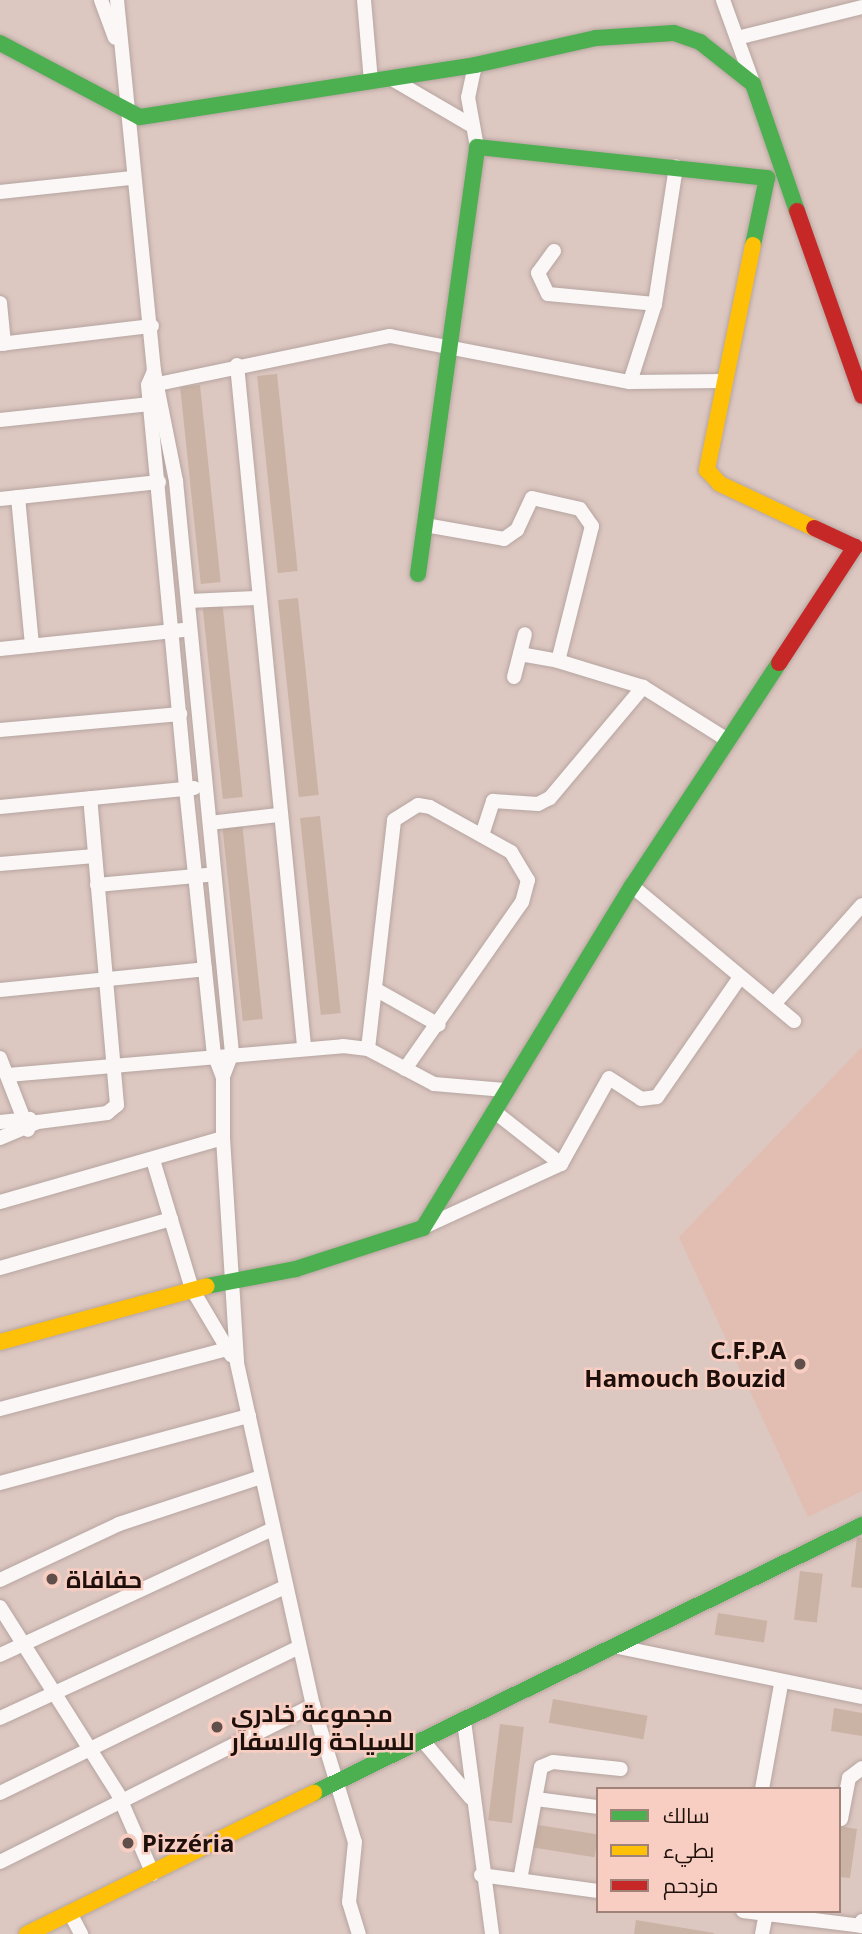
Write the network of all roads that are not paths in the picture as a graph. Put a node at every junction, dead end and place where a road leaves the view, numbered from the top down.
1 (101, 0) edge
2 (117, 0) edge
3 (363, 0) edge
4 (723, 0) edge
5 (862, 7) edge
6 (737, 38) junction
7 (0, 43) edge
8 (121, 55) junction
9 (475, 65) junction
10 (392, 79) junction
11 (371, 81) junction
12 (754, 84) junction
13 (125, 111) junction
14 (470, 124) junction
15 (477, 148) junction
16 (676, 167) junction
17 (132, 178) junction
18 (767, 178) junction
19 (792, 183) junction
20 (0, 191) edge
21 (554, 251) dead end
22 (0, 303) edge
23 (655, 304) junction
24 (152, 326) junction
25 (2, 344) edge
26 (446, 349) junction
27 (237, 365) junction
28 (154, 380) junction
29 (723, 381) junction
30 (630, 382) junction
31 (862, 396) edge
32 (150, 404) junction
33 (0, 420) edge
34 (159, 482) junction
35 (18, 497) junction
36 (0, 499) edge
37 (425, 524) junction
38 (859, 542) edge
39 (418, 574) dead end
40 (256, 598) junction
41 (188, 601) junction
42 (191, 630) junction
43 (175, 631) junction
44 (525, 634) dead end
45 (32, 645) junction
46 (0, 649) edge
47 (520, 654) junction
48 (558, 661) junction
49 (514, 677) dead end
50 (643, 687) junction
51 (180, 714) junction
52 (0, 730) edge
53 (726, 739) junction
54 (206, 788) junction
55 (186, 789) junction
56 (90, 798) junction
57 (0, 807) edge
58 (278, 816) junction
59 (210, 823) junction
60 (482, 835) junction
61 (95, 856) junction
62 (0, 864) edge
63 (215, 874) junction
64 (197, 876) junction
65 (97, 885) junction
66 (632, 886) junction
67 (862, 905) edge
68 (205, 969) junction
69 (740, 977) junction
70 (104, 978) junction
71 (375, 989) junction
72 (0, 990) edge
73 (774, 1004) junction
74 (794, 1021) dead end
75 (439, 1025) junction
76 (304, 1046) junction
77 (368, 1049) junction
78 (232, 1053) junction
79 (214, 1055) junction
80 (0, 1058) edge
81 (115, 1061) junction
82 (405, 1069) junction
83 (8, 1076) junction
84 (223, 1077) junction
85 (505, 1090) junction
86 (495, 1112) junction
87 (0, 1122) edge
88 (30, 1123) junction
89 (0, 1138) edge
90 (223, 1138) junction
91 (153, 1160) junction
92 (561, 1164) junction
93 (0, 1202) edge
94 (171, 1219) junction
95 (423, 1227) junction
96 (0, 1268) edge
97 (231, 1283) junction
98 (192, 1289) junction
99 (0, 1342) edge
100 (227, 1349) junction
101 (237, 1363) junction
102 (0, 1409) edge
103 (249, 1416) junction
104 (261, 1477) junction
105 (0, 1483) edge
106 (862, 1525) edge
107 (271, 1530) junction
108 (0, 1580) edge
109 (285, 1587) junction
110 (0, 1607) edge
111 (23, 1644) junction
112 (614, 1646) junction
113 (299, 1647) junction
114 (0, 1655) edge
115 (781, 1684) junction
116 (56, 1691) junction
117 (862, 1697) edge
118 (313, 1705) junction
119 (0, 1718) edge
120 (464, 1721) junction
121 (424, 1742) junction
122 (92, 1749) junction
123 (862, 1768) edge
124 (621, 1769) dead end
125 (333, 1786) junction
126 (762, 1787) edge
127 (0, 1793) edge
128 (471, 1798) junction
129 (121, 1800) junction
130 (536, 1800) junction
131 (596, 1807) edge
132 (841, 1819) edge
133 (0, 1863) edge
134 (153, 1874) junction
135 (481, 1875) junction
136 (520, 1880) junction
137 (596, 1891) edge
138 (70, 1913) junction
139 (758, 1913) edge
140 (766, 1914) junction
141 (860, 1927) edge
142 (27, 1934) edge
143 (81, 1934) edge
144 (359, 1934) edge
145 (492, 1934) edge
146 (762, 1934) edge

1 - 8 street
2 - 8 street
3 - 11 street
4 - 6 street
5 - 6 street
6 - 12 street
7 - 13 street
8 - 13 street
9 - 10 street
9 - 12 street
9 - 14 street
10 - 11 street
10 - 14 street
11 - 13 street
12 - 19 street
13 - 17 street
14 - 15 street
15 - 16 street
15 - 26 street
16 - 18 street
16 - 23 street
17 - 20 street
17 - 24 street
18 - 19 street
18 - 29 street
19 - 31 street
21 - 23 street
22 - 25 street
23 - 30 street
24 - 25 street
24 - 28 street
26 - 27 street
26 - 30 street
26 - 37 street
27 - 28 street
27 - 40 street
28 - 32 street
28 - 41 street
29 - 30 street
29 - 38 street
32 - 33 street
32 - 34 street
34 - 35 street
34 - 43 street
35 - 36 street
35 - 45 street
37 - 39 street
37 - 48 street
38 - 53 street
40 - 41 street
40 - 58 street
41 - 42 street
42 - 43 street
42 - 54 street
43 - 45 street
43 - 51 street
44 - 47 street
45 - 46 street
47 - 48 street
47 - 49 street
48 - 50 street
50 - 53 street
50 - 60 street
51 - 52 street
51 - 55 street
53 - 66 street
54 - 55 street
54 - 59 street
55 - 56 street
55 - 64 street
56 - 57 street
56 - 61 street
58 - 59 street
58 - 76 street
59 - 63 street
60 - 71 street
60 - 75 street
61 - 62 street
61 - 65 street
63 - 64 street
63 - 78 street
64 - 65 street
64 - 68 street
65 - 70 street
66 - 69 street
66 - 85 street
67 - 73 street
68 - 70 street
68 - 79 street
69 - 73 street
69 - 92 street
70 - 72 street
70 - 81 street
71 - 75 street
71 - 77 street
73 - 74 street
75 - 82 street
76 - 77 street
76 - 78 street
77 - 82 street
78 - 79 street
78 - 84 street
79 - 81 street
79 - 84 street
80 - 83 street
81 - 83 street
81 - 88 street
82 - 85 street
83 - 88 street
84 - 90 street
85 - 86 street
86 - 92 street
86 - 95 street
87 - 88 street
88 - 89 street
90 - 91 street
90 - 97 street
91 - 93 street
91 - 94 street
92 - 95 street
94 - 96 street
94 - 98 street
95 - 97 street
97 - 98 street
97 - 101 street
98 - 99 street
98 - 100 street
100 - 101 street
100 - 102 street
101 - 103 street
103 - 104 street
103 - 105 street
104 - 107 street
104 - 108 street
106 - 112 street
107 - 109 street
107 - 111 street
109 - 113 street
109 - 116 street
110 - 111 street
111 - 114 street
111 - 116 street
112 - 115 street
112 - 120 street
113 - 118 street
113 - 122 street
115 - 117 street
115 - 126 street
116 - 119 street
116 - 122 street
118 - 125 street
118 - 129 street
120 - 121 street
120 - 128 street
121 - 125 street
121 - 128 street
122 - 127 street
122 - 129 street
123 - 132 street
124 - 130 street
125 - 134 street
125 - 144 street
128 - 135 street
129 - 133 street
129 - 134 street
130 - 131 street
130 - 136 street
134 - 138 street
135 - 136 street
135 - 145 street
136 - 137 street
138 - 142 street
138 - 143 street
139 - 140 street
140 - 141 street
140 - 146 street

